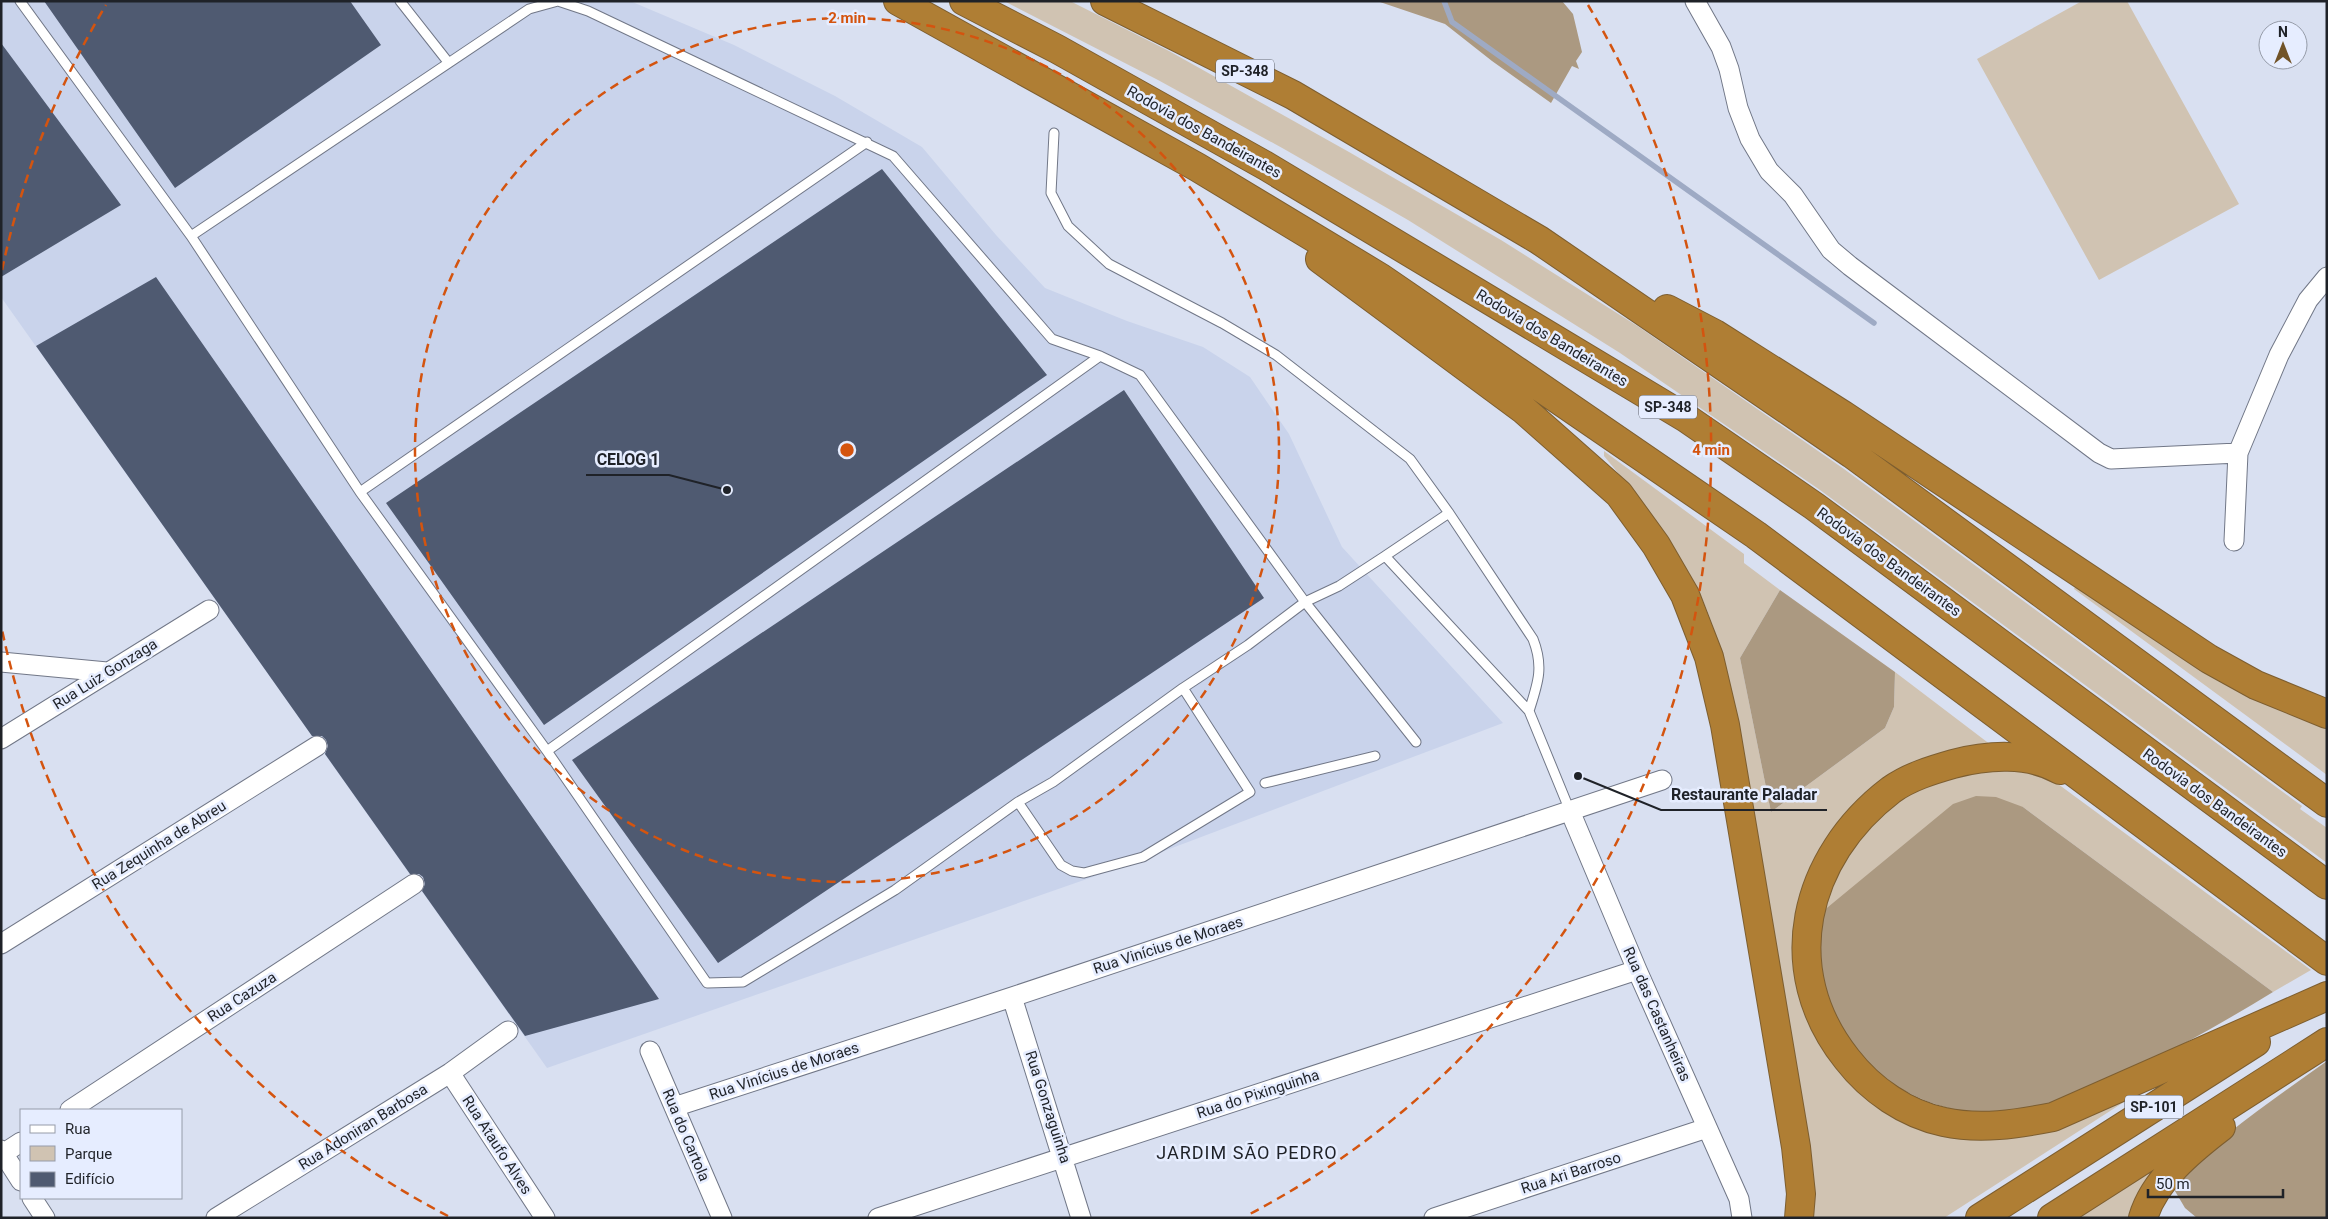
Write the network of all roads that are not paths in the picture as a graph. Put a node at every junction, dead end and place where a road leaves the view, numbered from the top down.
1 (20, 1) edge
2 (400, 1) edge
3 (898, 1) edge
4 (964, 1) edge
5 (1105, 1) edge
6 (1695, 1) edge
7 (448, 62) junction
8 (1054, 133) dead end
9 (867, 142) junction
10 (1197, 167) junction
11 (190, 236) junction
12 (1539, 240) junction
13 (2327, 277) edge
14 (1100, 356) junction
15 (2238, 453) junction
16 (360, 492) junction
17 (1448, 513) junction
18 (2234, 541) dead end
19 (1384, 556) junction
20 (1305, 602) junction
21 (209, 610) dead end
22 (1, 662) edge
23 (107, 672) junction
24 (1182, 688) junction
25 (1530, 711) junction
26 (2327, 714) edge
27 (1, 739) edge
28 (1416, 742) dead end
29 (317, 746) dead end
30 (547, 751) junction
31 (1375, 756) dead end
32 (1662, 780) dead end
33 (1265, 783) dead end
34 (1018, 802) junction
35 (2327, 803) edge
36 (2123, 809) junction
37 (1570, 811) junction
38 (414, 884) dead end
39 (2327, 885) edge
40 (1, 944) edge
41 (2327, 961) edge
42 (1637, 970) junction
43 (2327, 996) edge
44 (1012, 997) junction
45 (508, 1031) dead end
46 (2327, 1042) edge
47 (2327, 1046) edge
48 (650, 1052) dead end
49 (450, 1073) junction
50 (674, 1107) junction
51 (72, 1109) edge
52 (1707, 1128) junction
53 (20, 1143) edge
54 (2, 1153) edge
55 (1064, 1158) junction
56 (20, 1180) edge
57 (33, 1199) edge
58 (542, 1217) edge
59 (45, 1218) edge
60 (216, 1218) edge
61 (722, 1218) edge
62 (878, 1218) edge
63 (1081, 1218) edge
64 (1434, 1218) edge
65 (1742, 1218) edge
66 (1799, 1218) edge
67 (1980, 1218) edge
68 (2052, 1218) edge
69 (2143, 1218) edge

1 - 11 lane
2 - 7 lane
3 - 10 highway
4 - 39 highway, Rodovia dos Bandeirantes / SP-348
5 - 12 highway, SP-348
6 - 15 street
7 - 9 lane
7 - 11 lane
8 - 17 lane
9 - 14 lane
9 - 16 lane
10 - 36 highway
10 - 66 highway
11 - 16 lane
12 - 26 highway
12 - 35 highway, SP-348
13 - 15 street
14 - 20 lane
14 - 30 lane
15 - 18 street
16 - 30 lane
17 - 19 lane
17 - 25 lane
19 - 20 lane
19 - 25 lane
20 - 24 lane
20 - 28 lane
21 - 23 street, Rua Luiz Gonzaga
22 - 23 street
23 - 27 street, Rua Luiz Gonzaga
24 - 34 lane
24 - 34 lane
25 - 37 lane
29 - 40 street, Rua Zequinha de Abreu
30 - 34 lane
31 - 33 lane
32 - 37 street, Rua Vinícius de Moraes
36 - 41 highway
36 - 43 highway
37 - 42 street, Rua das Castanheiras
37 - 44 street, Rua Vinícius de Moraes
38 - 51 street, Rua Cazuza
42 - 52 street, Rua das Castanheiras
42 - 55 street, Rua do Pixinguinha
43 - 67 highway, SP-101
44 - 50 street, Rua Vinícius de Moraes
44 - 55 street, Rua Gonzaguinha
45 - 49 street, Rua Adoniran Barbosa
46 - 68 highway, SP-101
47 - 69 highway
48 - 50 street, Rua do Cartola
49 - 58 street, Rua Ataufo Alves
49 - 60 street, Rua Adoniran Barbosa
50 - 61 street, Rua do Cartola
52 - 64 street, Rua Ari Barroso
52 - 65 street, Rua das Castanheiras
53 - 54 street
54 - 56 street
55 - 62 street, Rua do Pixinguinha
55 - 63 street, Rua Gonzaguinha
57 - 59 street

